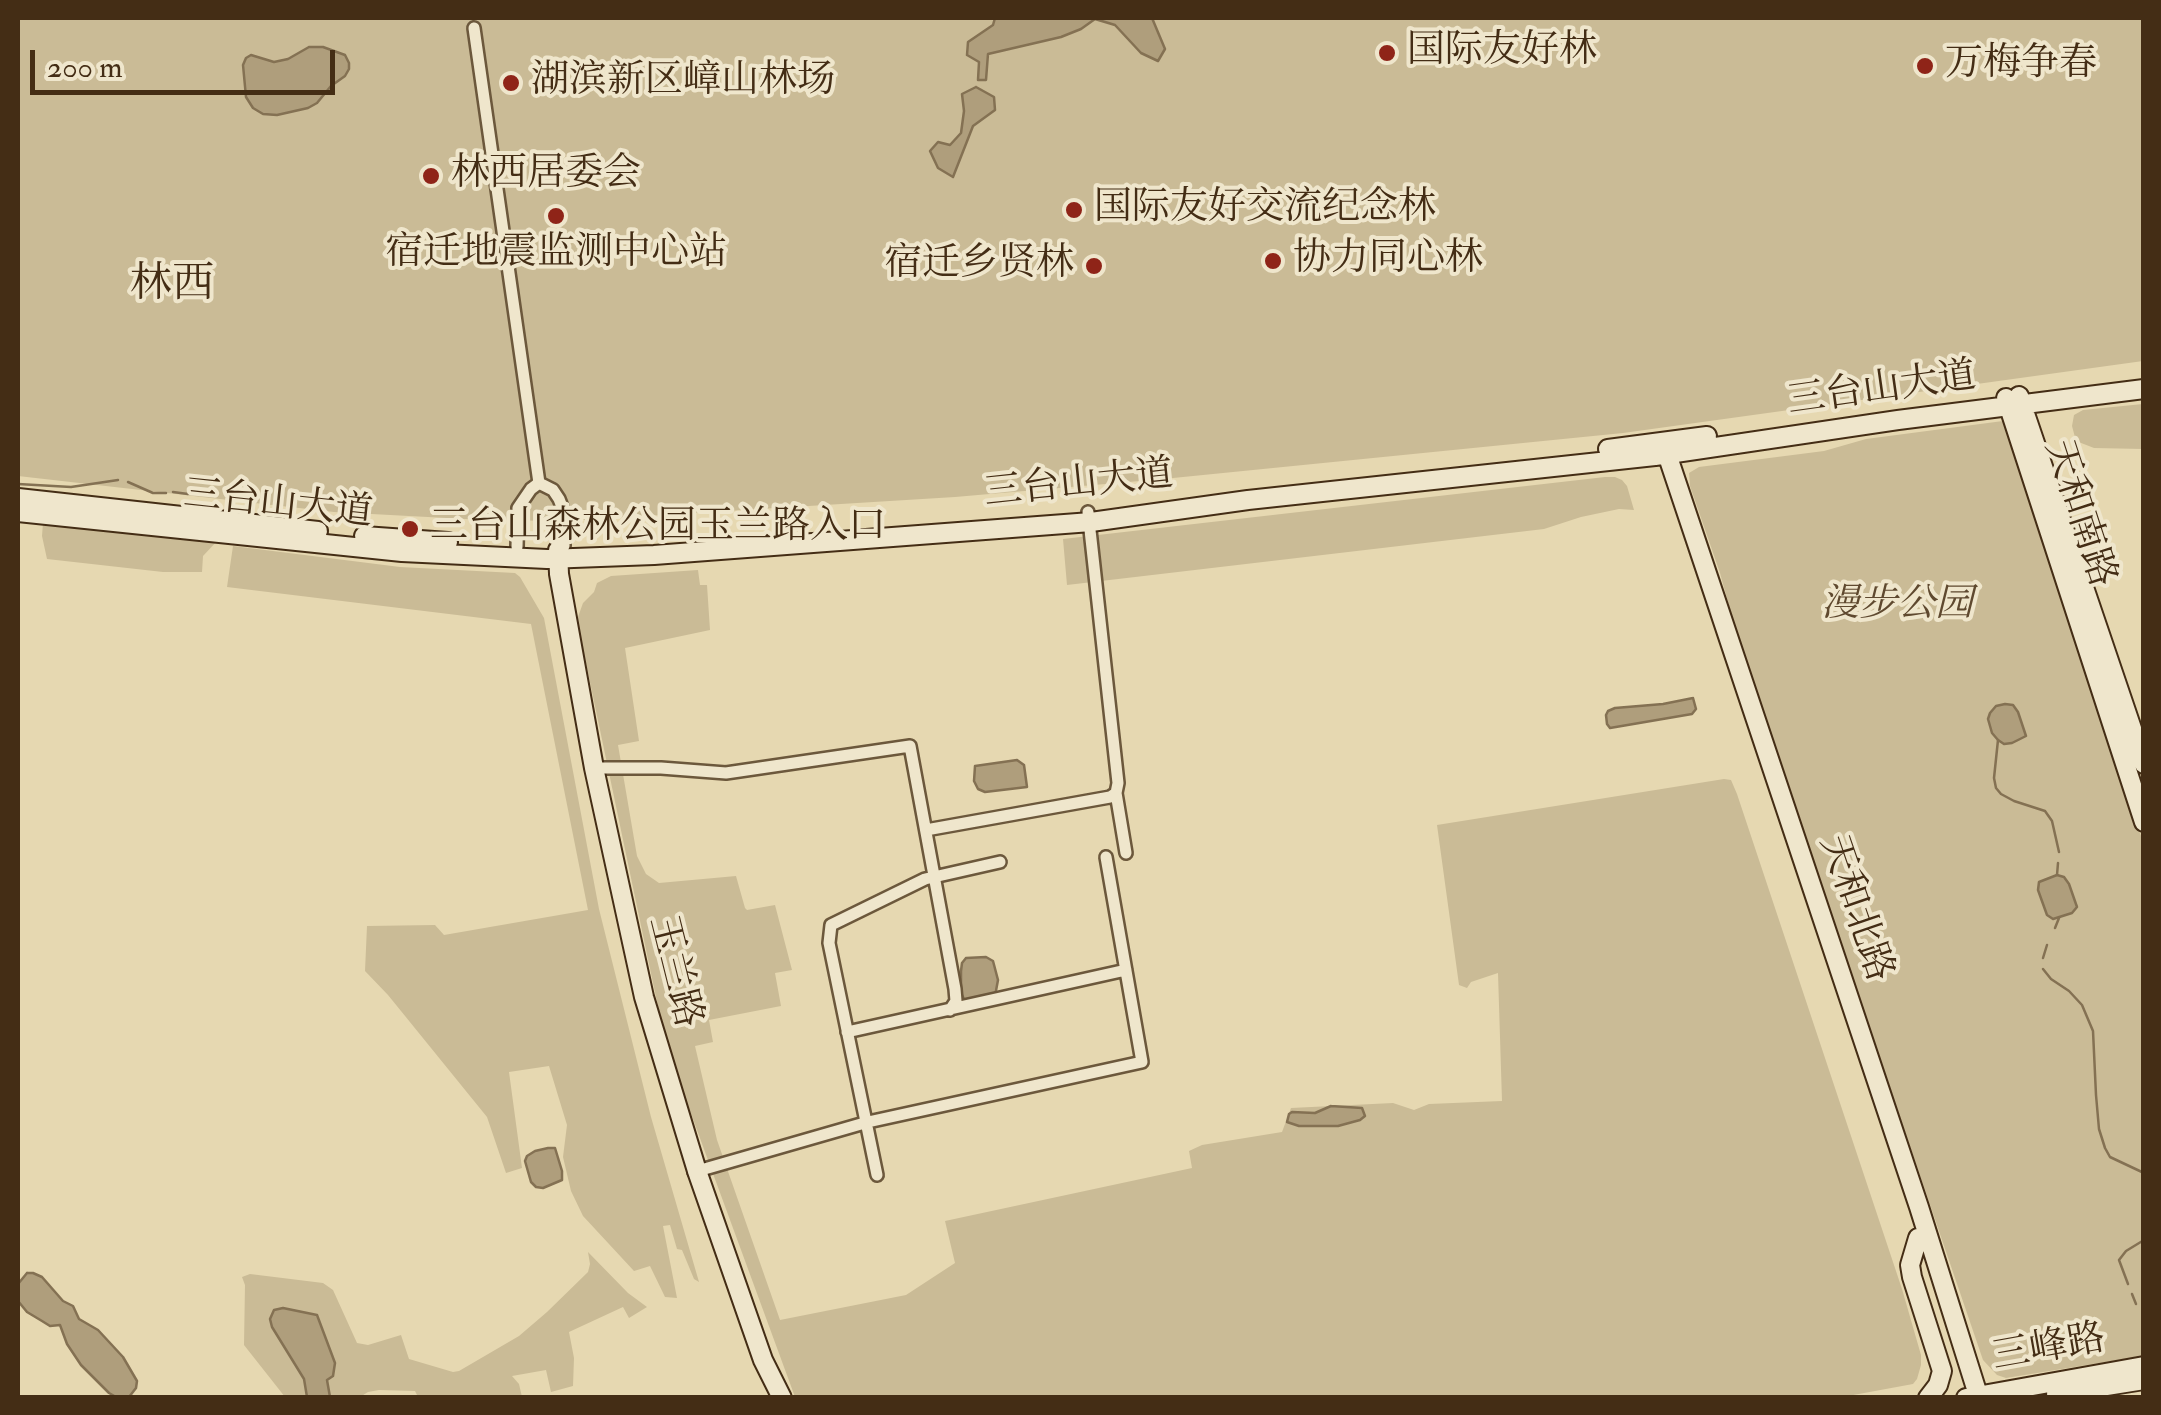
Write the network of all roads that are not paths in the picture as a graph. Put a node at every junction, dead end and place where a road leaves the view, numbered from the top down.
1 (474, 28) dead end
2 (2144, 380) edge
3 (2144, 389) edge
4 (2014, 401) junction
5 (1660, 449) junction
6 (540, 484) junction
7 (18, 498) edge
8 (18, 512) edge
9 (1088, 517) junction
10 (517, 547) junction
11 (554, 552) junction
12 (2144, 764) edge
13 (591, 768) junction
14 (1116, 793) junction
15 (2144, 822) edge
16 (926, 830) junction
17 (1126, 854) dead end
18 (1106, 857) dead end
19 (1000, 862) dead end
20 (936, 876) junction
21 (1126, 970) junction
22 (950, 1010) junction
23 (847, 1032) junction
24 (866, 1122) junction
25 (693, 1172) junction
26 (878, 1174) dead end
27 (1918, 1238) junction
28 (2144, 1366) edge
29 (2144, 1380) edge
30 (1972, 1397) edge
31 (773, 1398) edge
32 (782, 1398) edge
33 (1928, 1398) edge
34 (2036, 1398) edge

1 - 6 street, 玉兰路
2 - 4 street, 三台山大道
3 - 4 street, 三台山大道
4 - 5 street, 三台山大道
4 - 12 street, 天和南路
4 - 15 street, 天和南路
5 - 9 street, 三台山大道
5 - 27 street, 天和北路
5 - 30 street, 天和北路
6 - 10 street
6 - 11 street, 玉兰路
7 - 10 street, 三台山大道
8 - 11 street, 三台山大道
9 - 11 street, 三台山大道
9 - 14 street
10 - 11 street, 三台山大道
11 - 13 street, 玉兰路
13 - 16 street
13 - 25 street, 玉兰路
14 - 16 street
14 - 17 street
16 - 20 street
18 - 21 street
19 - 20 street
20 - 22 street
20 - 23 street
21 - 22 street
21 - 24 street
22 - 23 street
23 - 24 street
24 - 25 street
24 - 26 street
25 - 31 street, 玉兰路
25 - 32 street, 玉兰路
27 - 30 street, 天和北路
27 - 33 street
28 - 30 street, 三峰路
29 - 34 street, 三峰路

